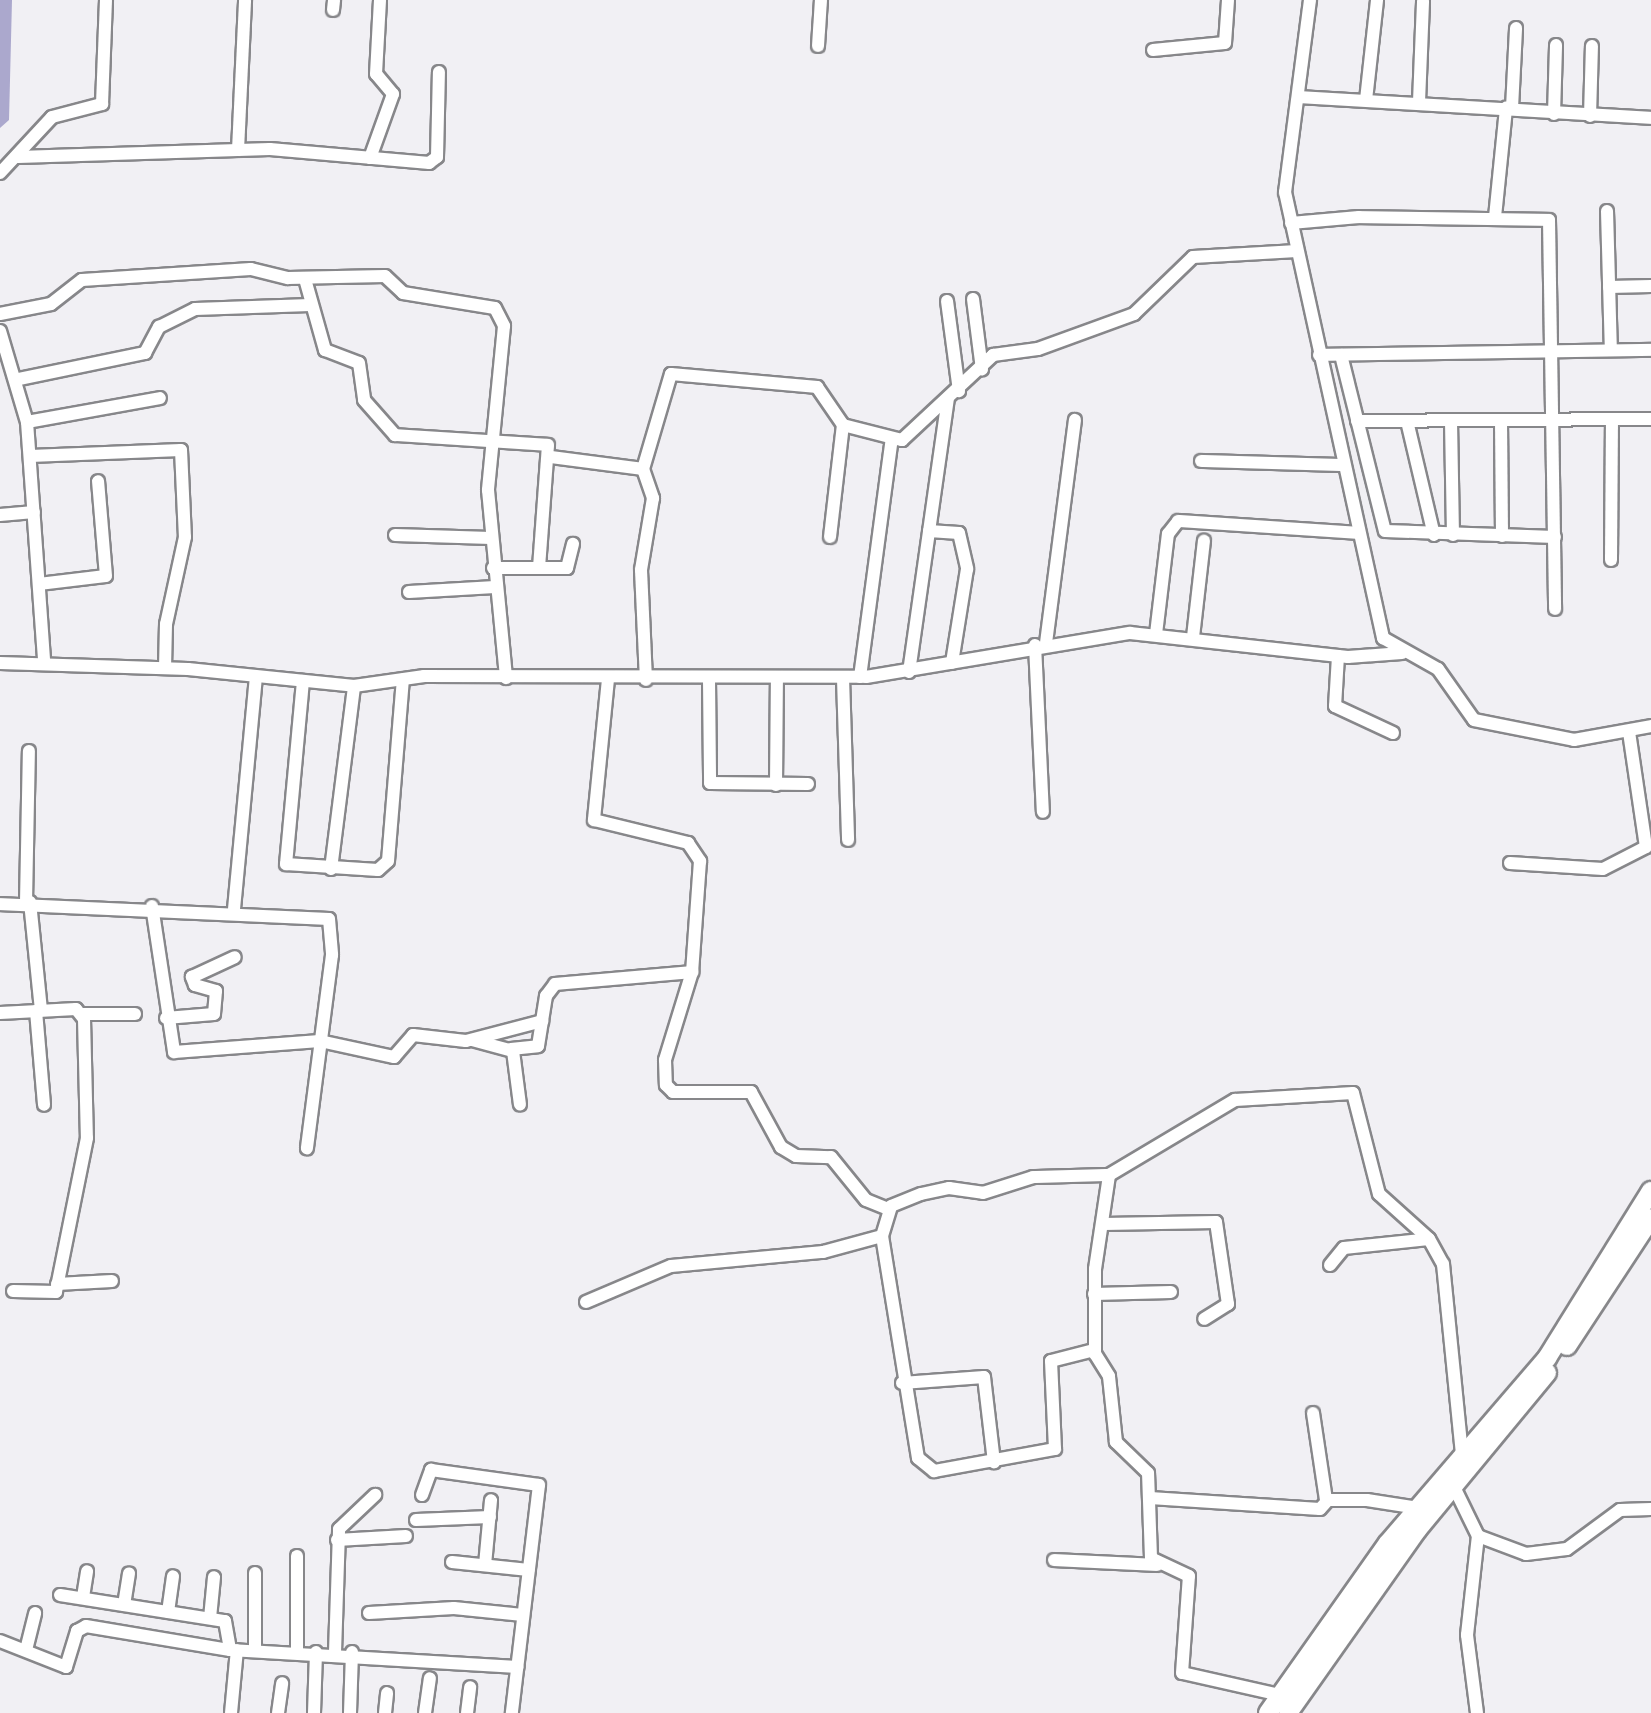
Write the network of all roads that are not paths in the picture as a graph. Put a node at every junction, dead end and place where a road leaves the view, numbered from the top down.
1 (106, 0) edge
2 (245, 0) edge
3 (380, 0) edge
4 (821, 0) edge
5 (1228, 0) edge
6 (1310, 0) edge
7 (1377, 0) edge
8 (1423, 1) edge
9 (1516, 28) dead end
10 (1556, 45) dead end
11 (818, 46) dead end
12 (1592, 46) dead end
13 (1153, 50) dead end
14 (439, 72) dead end
15 (1300, 97) junction
16 (1366, 100) junction
17 (1419, 102) junction
18 (1509, 108) junction
19 (1554, 114) junction
20 (1590, 116) junction
21 (1651, 118) edge
22 (238, 150) junction
23 (18, 157) junction
24 (370, 158) junction
25 (0, 173) edge
26 (1607, 211) dead end
27 (1495, 217) junction
28 (1291, 223) junction
29 (1297, 251) junction
30 (305, 279) junction
31 (1651, 286) edge
32 (1609, 287) junction
33 (973, 299) dead end
34 (947, 301) dead end
35 (310, 305) junction
36 (0, 314) edge
37 (0, 331) edge
38 (1611, 350) junction
39 (1651, 350) edge
40 (1556, 351) junction
41 (1319, 355) junction
42 (1341, 355) junction
43 (982, 369) junction
44 (19, 379) junction
45 (954, 394) junction
46 (160, 398) dead end
47 (1651, 419) edge
48 (1075, 420) dead end
49 (1501, 420) junction
50 (1556, 420) junction
51 (1612, 420) junction
52 (1357, 421) junction
53 (1407, 421) junction
54 (1451, 421) junction
55 (27, 422) junction
56 (843, 425) junction
57 (892, 438) junction
58 (493, 441) junction
59 (30, 456) junction
60 (551, 457) junction
61 (1201, 461) dead end
62 (1343, 465) junction
63 (643, 469) junction
64 (98, 481) dead end
65 (34, 512) junction
66 (0, 515) edge
67 (929, 531) junction
68 (1358, 533) junction
69 (395, 535) dead end
70 (1434, 535) junction
71 (1453, 535) junction
72 (1502, 536) junction
73 (830, 537) dead end
74 (1555, 537) junction
75 (491, 538) junction
76 (1204, 541) dead end
77 (573, 544) dead end
78 (1611, 560) dead end
79 (539, 567) junction
80 (493, 568) junction
81 (39, 584) junction
82 (495, 587) junction
83 (409, 592) dead end
84 (1555, 609) dead end
85 (1156, 634) junction
86 (1193, 637) junction
87 (1041, 644) junction
88 (1402, 653) junction
89 (1338, 656) junction
90 (44, 662) junction
91 (0, 663) edge
92 (952, 663) junction
93 (165, 668) junction
94 (909, 672) junction
95 (256, 677) junction
96 (860, 677) junction
97 (506, 678) junction
98 (843, 678) junction
99 (608, 679) junction
100 (403, 680) junction
101 (646, 680) junction
102 (709, 680) junction
103 (777, 680) junction
104 (303, 681) junction
105 (354, 686) junction
106 (1651, 726) edge
107 (1629, 732) junction
108 (1393, 733) dead end
109 (29, 751) dead end
110 (808, 784) dead end
111 (776, 785) junction
112 (1043, 812) dead end
113 (848, 840) dead end
114 (1646, 853) edge
115 (1510, 863) dead end
116 (331, 869) junction
117 (28, 902) junction
118 (0, 904) edge
119 (152, 906) junction
120 (234, 909) junction
121 (235, 957) dead end
122 (692, 972) junction
123 (38, 1010) junction
124 (0, 1013) edge
125 (83, 1014) junction
126 (135, 1014) dead end
127 (166, 1018) junction
128 (542, 1021) junction
129 (472, 1040) junction
130 (320, 1041) junction
131 (511, 1049) junction
132 (44, 1105) dead end
133 (520, 1105) dead end
134 (307, 1148) dead end
135 (1109, 1175) junction
136 (1651, 1191) edge
137 (888, 1209) junction
138 (1651, 1218) edge
139 (1104, 1224) junction
140 (882, 1236) junction
141 (1429, 1239) junction
142 (1330, 1265) dead end
143 (112, 1281) dead end
144 (57, 1284) junction
145 (13, 1291) dead end
146 (1171, 1292) dead end
147 (1094, 1294) junction
148 (586, 1302) dead end
149 (1204, 1319) dead end
150 (1094, 1350) junction
151 (902, 1383) junction
152 (1313, 1413) dead end
153 (1462, 1456) junction
154 (994, 1462) junction
155 (1454, 1487) junction
156 (375, 1495) dead end
157 (422, 1495) dead end
158 (1150, 1498) junction
159 (491, 1500) dead end
160 (1326, 1500) junction
161 (1418, 1508) junction
162 (1651, 1509) edge
163 (490, 1517) junction
164 (416, 1520) dead end
165 (406, 1536) dead end
166 (1478, 1536) junction
167 (337, 1540) junction
168 (297, 1556) dead end
169 (1054, 1560) dead end
170 (452, 1562) dead end
171 (485, 1565) junction
172 (1157, 1565) junction
173 (529, 1570) junction
174 (87, 1571) dead end
175 (129, 1573) dead end
176 (255, 1573) dead end
177 (173, 1576) dead end
178 (214, 1577) dead end
179 (60, 1595) dead end
180 (83, 1597) junction
181 (124, 1605) junction
182 (168, 1612) junction
183 (35, 1613) dead end
184 (369, 1613) dead end
185 (523, 1615) junction
186 (210, 1618) junction
187 (0, 1641) edge
188 (26, 1650) junction
189 (234, 1650) junction
190 (255, 1651) junction
191 (297, 1651) junction
192 (316, 1652) junction
193 (335, 1652) junction
194 (352, 1652) junction
195 (517, 1667) junction
196 (430, 1678) dead end
197 (282, 1683) dead end
198 (470, 1687) dead end
199 (387, 1693) dead end
200 (1280, 1695) junction
201 (231, 1713) edge
202 (278, 1713) edge
203 (314, 1713) edge
204 (350, 1713) edge
205 (385, 1713) edge
206 (425, 1713) edge
207 (467, 1713) edge
208 (512, 1713) edge
209 (1268, 1713) edge
210 (1288, 1713) edge
211 (1477, 1713) edge

1 - 23 street
2 - 22 street
3 - 24 street
4 - 11 street
5 - 13 street
6 - 15 street
7 - 16 street
8 - 17 street
9 - 18 street
10 - 19 street
12 - 20 street
14 - 24 street
15 - 16 street
15 - 28 street
16 - 17 street
17 - 18 street
18 - 19 street
18 - 27 street
19 - 20 street
20 - 21 street
22 - 23 street
22 - 24 street
23 - 25 street
26 - 32 street
27 - 28 street
27 - 40 street
28 - 29 street
29 - 41 street
29 - 43 street
30 - 35 street
30 - 36 street
30 - 58 street
31 - 32 street
32 - 38 street
33 - 43 street
34 - 45 street
35 - 44 street
35 - 58 street
37 - 44 street
38 - 39 street
38 - 40 street
40 - 42 street
40 - 50 street
41 - 42 street
41 - 62 street
42 - 52 street
43 - 45 street
44 - 55 street
45 - 57 street
45 - 67 street
46 - 55 street
47 - 51 street
48 - 87 street
49 - 50 street
49 - 54 street
49 - 72 street
50 - 51 street
50 - 74 street
51 - 78 street
52 - 53 street
52 - 70 street
53 - 54 street
53 - 70 street
54 - 71 street
55 - 59 street
56 - 57 street
56 - 63 street
56 - 73 street
57 - 96 street
58 - 60 street
58 - 75 street
59 - 65 street
59 - 93 street
60 - 63 street
60 - 79 street
61 - 62 street
62 - 68 street
63 - 101 street
64 - 81 street
65 - 66 street
65 - 81 street
67 - 92 street
67 - 94 street
68 - 85 street
68 - 88 street
69 - 75 street
70 - 71 street
71 - 72 street
72 - 74 street
74 - 84 street
75 - 80 street
76 - 86 street
77 - 79 street
79 - 80 street
80 - 82 street
81 - 90 street
82 - 83 street
82 - 97 street
85 - 86 street
85 - 87 street
86 - 89 street
87 - 92 street
87 - 112 street
88 - 89 street
88 - 107 street
89 - 108 street
90 - 91 street
90 - 93 street
92 - 94 street
93 - 95 street
94 - 96 street
95 - 104 street
95 - 120 street
96 - 98 street
97 - 99 street
97 - 100 street
98 - 103 street
98 - 113 street
99 - 101 street
99 - 122 street
100 - 105 street
100 - 116 street
101 - 102 street
102 - 103 street
102 - 111 street
103 - 111 street
104 - 105 street
104 - 116 street
105 - 116 street
106 - 107 street
107 - 114 street
109 - 117 street
110 - 111 street
114 - 115 street
117 - 118 street
117 - 119 street
117 - 123 street
119 - 120 street
119 - 127 street
120 - 130 street
121 - 127 street
122 - 128 street
122 - 137 street
123 - 124 street
123 - 125 street
123 - 132 street
125 - 126 street
125 - 144 street
127 - 130 street
128 - 129 street
128 - 131 street
129 - 130 street
129 - 131 street
130 - 134 street
131 - 133 street
135 - 137 street
135 - 139 street
135 - 141 street
136 - 153 highway
137 - 140 street
138 - 155 highway
139 - 147 street
139 - 149 street
140 - 148 street
140 - 151 street
141 - 142 street
141 - 153 street
143 - 144 street
144 - 145 street
146 - 147 street
147 - 150 street
150 - 154 street
150 - 158 street
151 - 154 street
151 - 154 street
152 - 160 street
153 - 161 highway
155 - 166 street
155 - 210 highway
156 - 167 street
157 - 173 street
158 - 160 street
158 - 172 street
159 - 163 street
160 - 161 street
161 - 200 highway
162 - 166 street
163 - 164 street
163 - 171 street
165 - 167 street
166 - 211 street
167 - 193 street
168 - 191 street
169 - 172 street
170 - 171 street
171 - 173 street
172 - 200 street
173 - 185 street
174 - 180 street
175 - 181 street
176 - 190 street
177 - 182 street
178 - 186 street
179 - 180 street
180 - 181 street
181 - 182 street
182 - 186 street
183 - 188 street
184 - 185 street
185 - 195 street
186 - 189 street
187 - 188 street
188 - 189 street
189 - 190 street
189 - 201 street
190 - 191 street
191 - 192 street
192 - 193 street
192 - 203 street
193 - 194 street
194 - 195 street
194 - 204 street
195 - 208 street
196 - 206 street
197 - 202 street
198 - 207 street
199 - 205 street
200 - 209 highway

